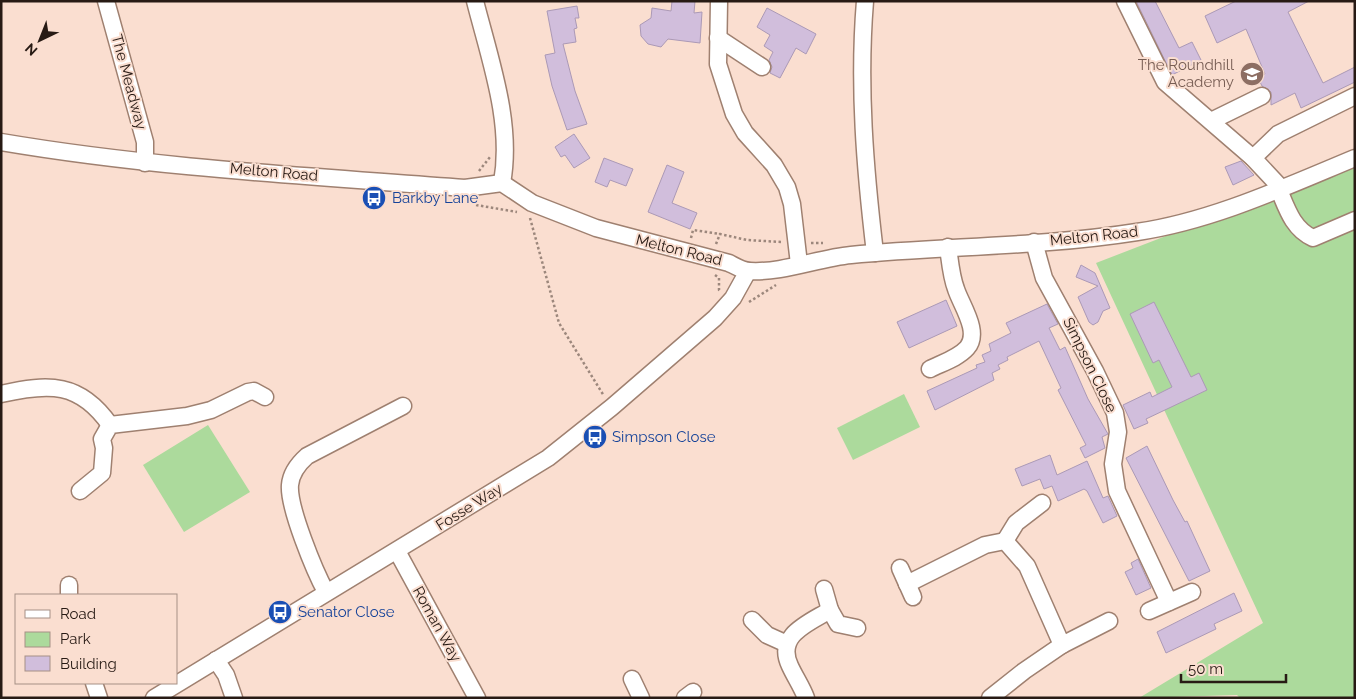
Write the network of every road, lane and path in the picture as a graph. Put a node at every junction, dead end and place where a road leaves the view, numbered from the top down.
1 (106, 1) edge
2 (475, 1) edge
3 (719, 1) edge
4 (865, 1) edge
5 (1124, 1) edge
6 (718, 38) junction
7 (762, 67) dead end
8 (1262, 96) dead end
9 (1355, 96) edge
10 (1210, 121) junction
11 (1, 142) edge
12 (490, 148) dead end
13 (1253, 158) junction
14 (1355, 158) edge
15 (146, 163) junction
16 (475, 177) dead end
17 (502, 183) junction
18 (1281, 189) junction
19 (476, 197) dead end
20 (520, 212) dead end
21 (529, 214) dead end
22 (1355, 220) edge
23 (720, 234) junction
24 (1034, 242) junction
25 (795, 243) junction
26 (826, 243) dead end
27 (948, 247) junction
28 (688, 252) junction
29 (875, 253) junction
30 (711, 258) junction
31 (799, 264) junction
32 (748, 271) junction
33 (930, 369) dead end
34 (1, 394) edge
35 (265, 397) dead end
36 (403, 406) dead end
37 (612, 407) junction
38 (110, 425) junction
39 (80, 491) dead end
40 (1042, 503) dead end
41 (1005, 541) junction
42 (396, 550) junction
43 (900, 568) dead end
44 (824, 589) dead end
45 (326, 592) junction
46 (1192, 592) dead end
47 (1169, 602) junction
48 (1150, 611) dead end
49 (834, 617) junction
50 (752, 620) dead end
51 (1109, 621) dead end
52 (857, 628) dead end
53 (787, 644) junction
54 (1062, 645) junction
55 (216, 660) junction
56 (632, 679) dead end
57 (178, 683) edge
58 (94, 684) edge
59 (177, 684) edge
60 (99, 698) edge
61 (154, 698) edge
62 (234, 698) edge
63 (477, 698) edge
64 (641, 698) edge
65 (806, 698) edge
66 (990, 698) edge

1 - 15 street, The Meadway
2 - 17 street
3 - 6 street
4 - 29 street
5 - 10 street
6 - 7 street
6 - 25 street
8 - 10 street
9 - 13 street
10 - 13 street
11 - 15 street, Melton Road
12 - 16 path
13 - 18 street
14 - 18 street, Melton Road
15 - 17 street, Melton Road
17 - 28 street, Melton Road
18 - 22 street
18 - 24 street, Melton Road
19 - 20 path
21 - 37 path
23 - 25 path
23 - 28 path
23 - 30 path
24 - 27 street, Melton Road
24 - 47 street, Simpson Close
25 - 26 path
25 - 31 street
27 - 29 street, Melton Road
27 - 33 street
28 - 30 street, Melton Road
29 - 31 street, Melton Road
30 - 32 street, Melton Road
31 - 32 street, Melton Road
32 - 37 street, Fosse Way
34 - 38 street
35 - 38 street
36 - 45 street
37 - 42 street, Fosse Way
38 - 39 street
40 - 41 street
41 - 43 street
41 - 54 street
42 - 45 street, Fosse Way
42 - 63 street, Roman Way
44 - 49 street
45 - 55 street, Fosse Way
46 - 47 street
47 - 48 street
49 - 52 street
49 - 53 street
50 - 53 street
51 - 54 street
53 - 65 street
54 - 66 street
55 - 57 street, Fosse Way
55 - 62 street
56 - 64 street
58 - 60 street
59 - 61 street, Fosse Way

